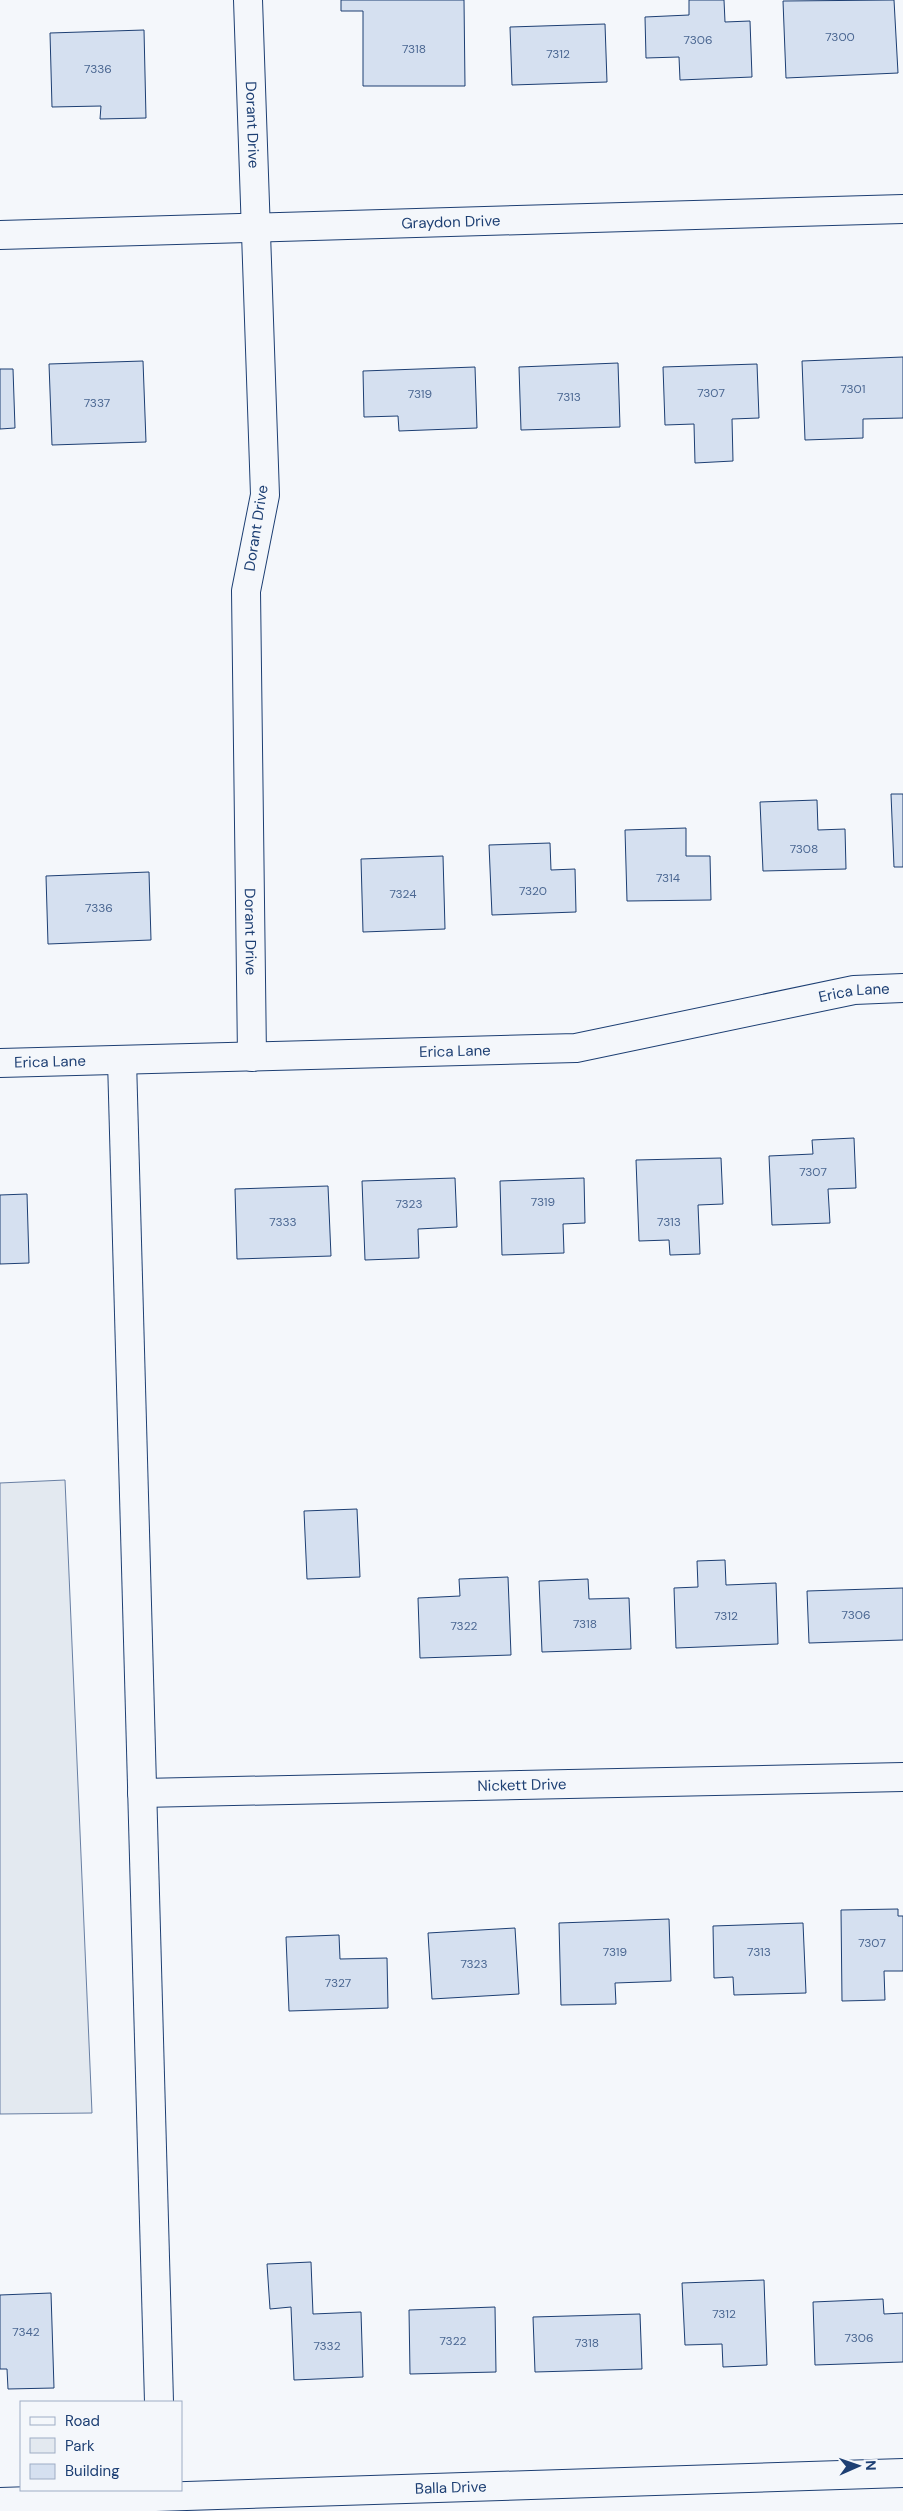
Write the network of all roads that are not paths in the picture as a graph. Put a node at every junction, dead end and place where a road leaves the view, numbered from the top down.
1 (248, 0) edge
2 (903, 209) edge
3 (257, 228) junction
4 (0, 235) edge
5 (903, 988) edge
6 (252, 1056) junction
7 (122, 1060) junction
8 (0, 1063) edge
9 (903, 1777) edge
10 (142, 1793) junction
11 (159, 2401) edge
12 (903, 2473) edge
13 (161, 2493) edge
14 (0, 2502) edge

1 - 3 street, Dorant Drive
2 - 3 street, Graydon Drive
3 - 4 street, Graydon Drive
3 - 6 street, Dorant Drive
5 - 6 street, Erica Lane
6 - 7 street, Erica Lane
7 - 8 street, Erica Lane
7 - 10 street
9 - 10 street, Nickett Drive
10 - 11 street
12 - 13 street, Balla Drive
13 - 14 street, Balla Drive

